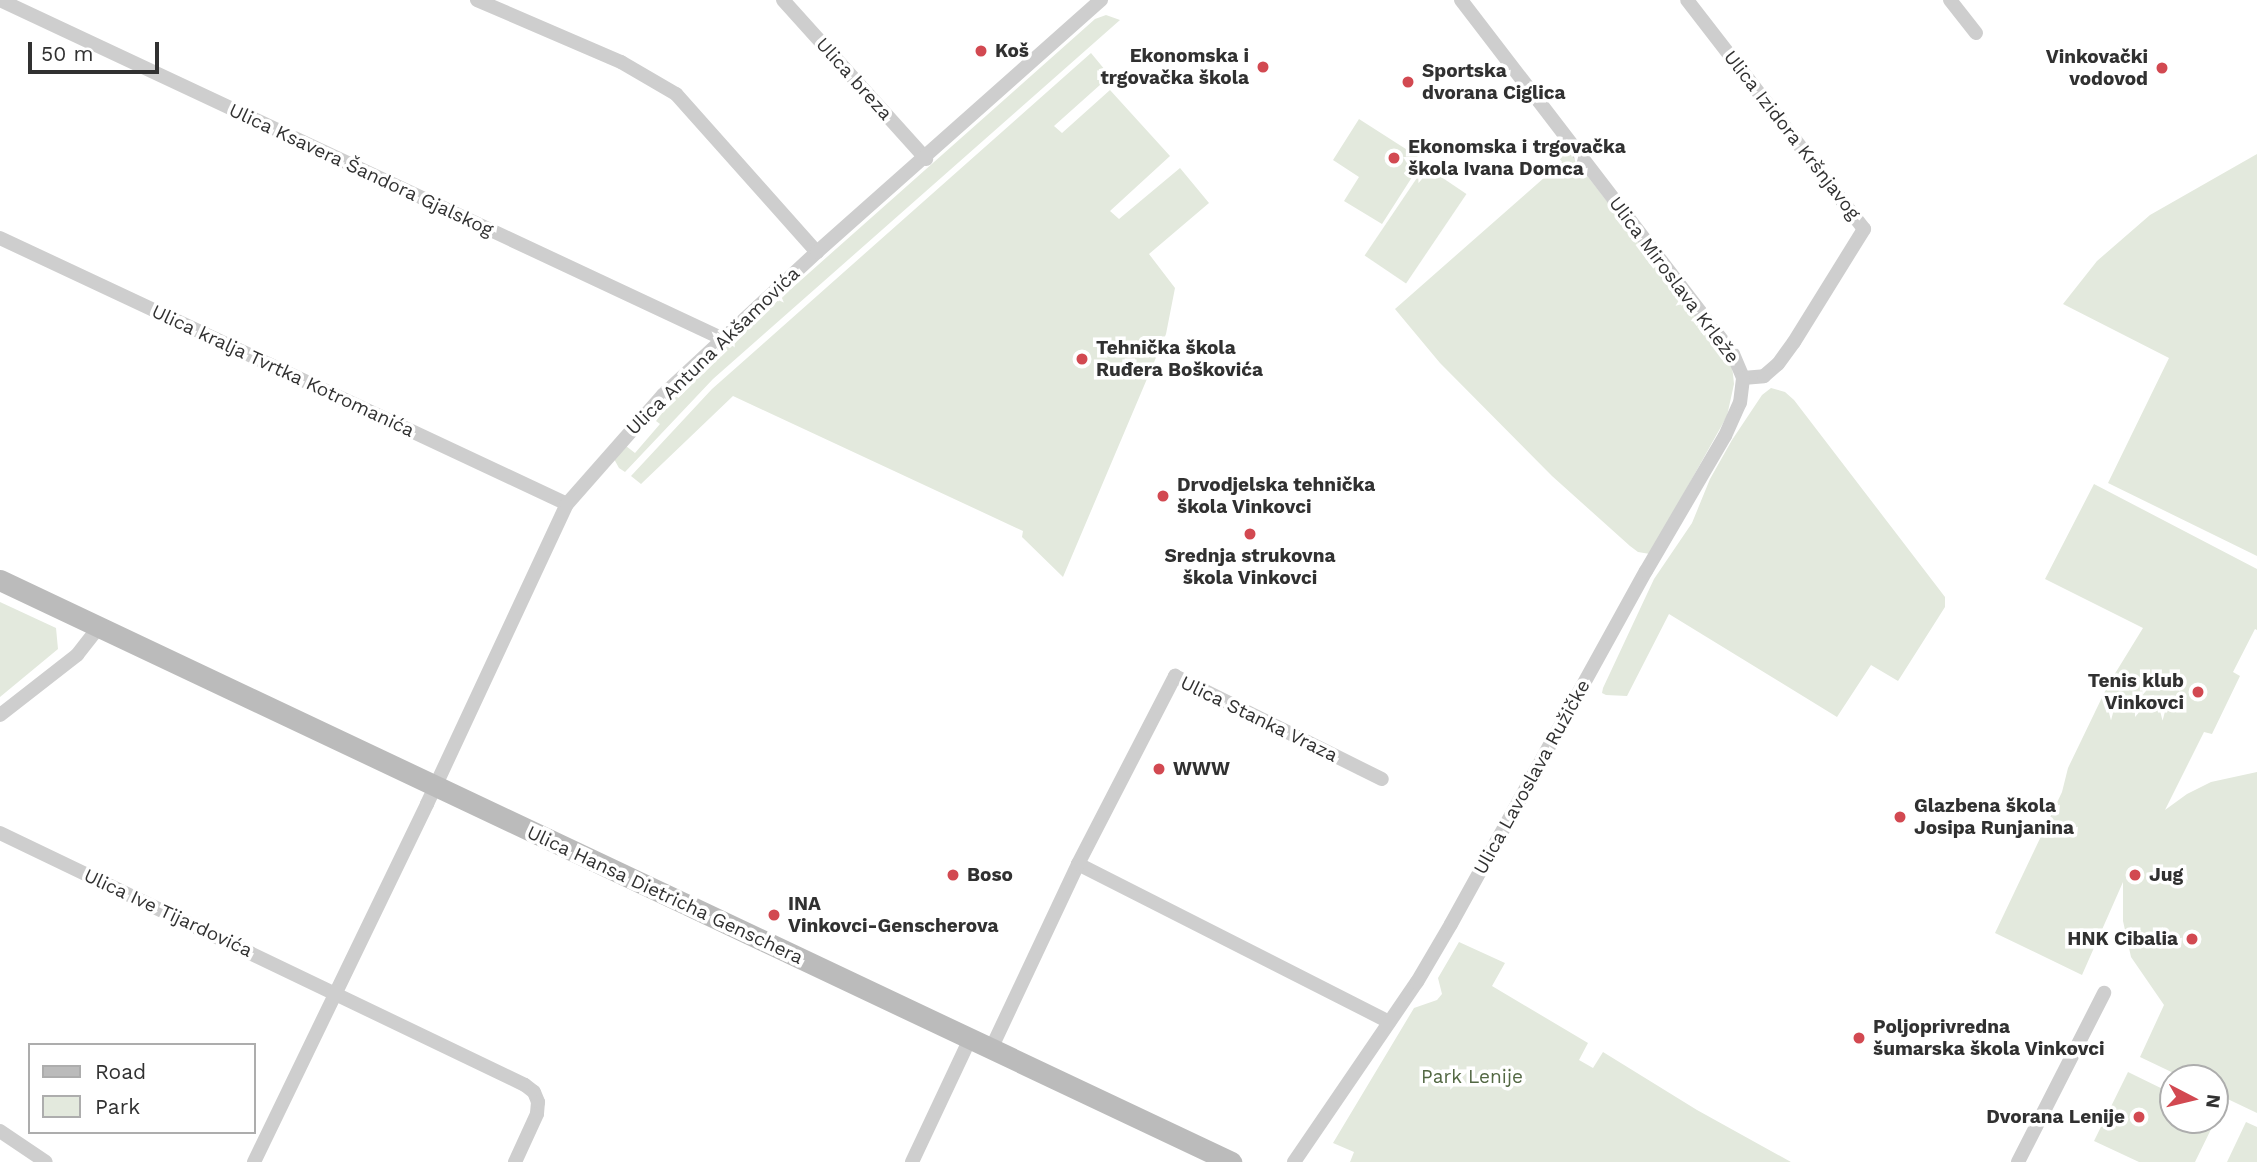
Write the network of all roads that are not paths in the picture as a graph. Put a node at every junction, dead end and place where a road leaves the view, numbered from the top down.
1 (0, 0) edge
2 (477, 0) edge
3 (783, 0) edge
4 (1101, 0) edge
5 (1461, 0) edge
6 (1687, 0) edge
7 (1950, 0) edge
8 (1976, 33) dead end
9 (926, 159) junction
10 (0, 238) edge
11 (817, 252) junction
12 (723, 339) junction
13 (1764, 376) joint
14 (1743, 378) junction
15 (566, 504) junction
16 (0, 580) edge
17 (99, 626) junction
18 (0, 715) edge
19 (1382, 779) dead end
20 (435, 786) junction
21 (0, 833) edge
22 (1078, 864) junction
23 (336, 993) junction
24 (2104, 993) dead end
25 (1389, 1022) junction
26 (970, 1039) junction
27 (991, 1049) junction
28 (0, 1131) edge
29 (46, 1162) edge
30 (254, 1162) edge
31 (515, 1162) edge
32 (912, 1162) edge
33 (1231, 1162) edge
34 (1294, 1162) edge
35 (2018, 1162) edge

1 - 12 street, Ulica Ksavera Šandora Gjalskog
2 - 11 street
3 - 9 street, Ulica breza
4 - 9 street, Ulica Antuna Akšamovića
5 - 14 street, Ulica Miroslava Krleže
6 - 13 street, Ulica Izidora Kršnjavog
7 - 8 street
9 - 11 street, Ulica Antuna Akšamovića
10 - 15 street, Ulica kralja Tvrtka Kotromanića
11 - 12 street, Ulica Antuna Akšamovića
12 - 15 street, Ulica Antuna Akšamovića
13 - 14 street, Ulica Miroslava Krleže
14 - 25 street, Ulica Lavoslava Ružičke
15 - 20 street, Ulica Antuna Akšamovića
16 - 17 main road, Ulica Hansa Dietricha Genschera
17 - 18 street
17 - 20 main road, Ulica Hansa Dietricha Genschera
19 - 22 street, Ulica Stanka Vraza
20 - 23 street, Ulica Antuna Akšamovića
20 - 26 main road, Ulica Hansa Dietricha Genschera
21 - 23 street, Ulica Ive Tijardovića
22 - 25 street
22 - 27 street, Ulica Stanka Vraza
23 - 30 street, Ulica Antuna Akšamovića
23 - 31 street, Ulica Ive Tijardovića
24 - 35 street
25 - 34 street, Ulica Lavoslava Ružičke
26 - 27 main road, Ulica Hansa Dietricha Genschera
26 - 32 street
27 - 33 main road, Ulica Hansa Dietricha Genschera
28 - 29 street

